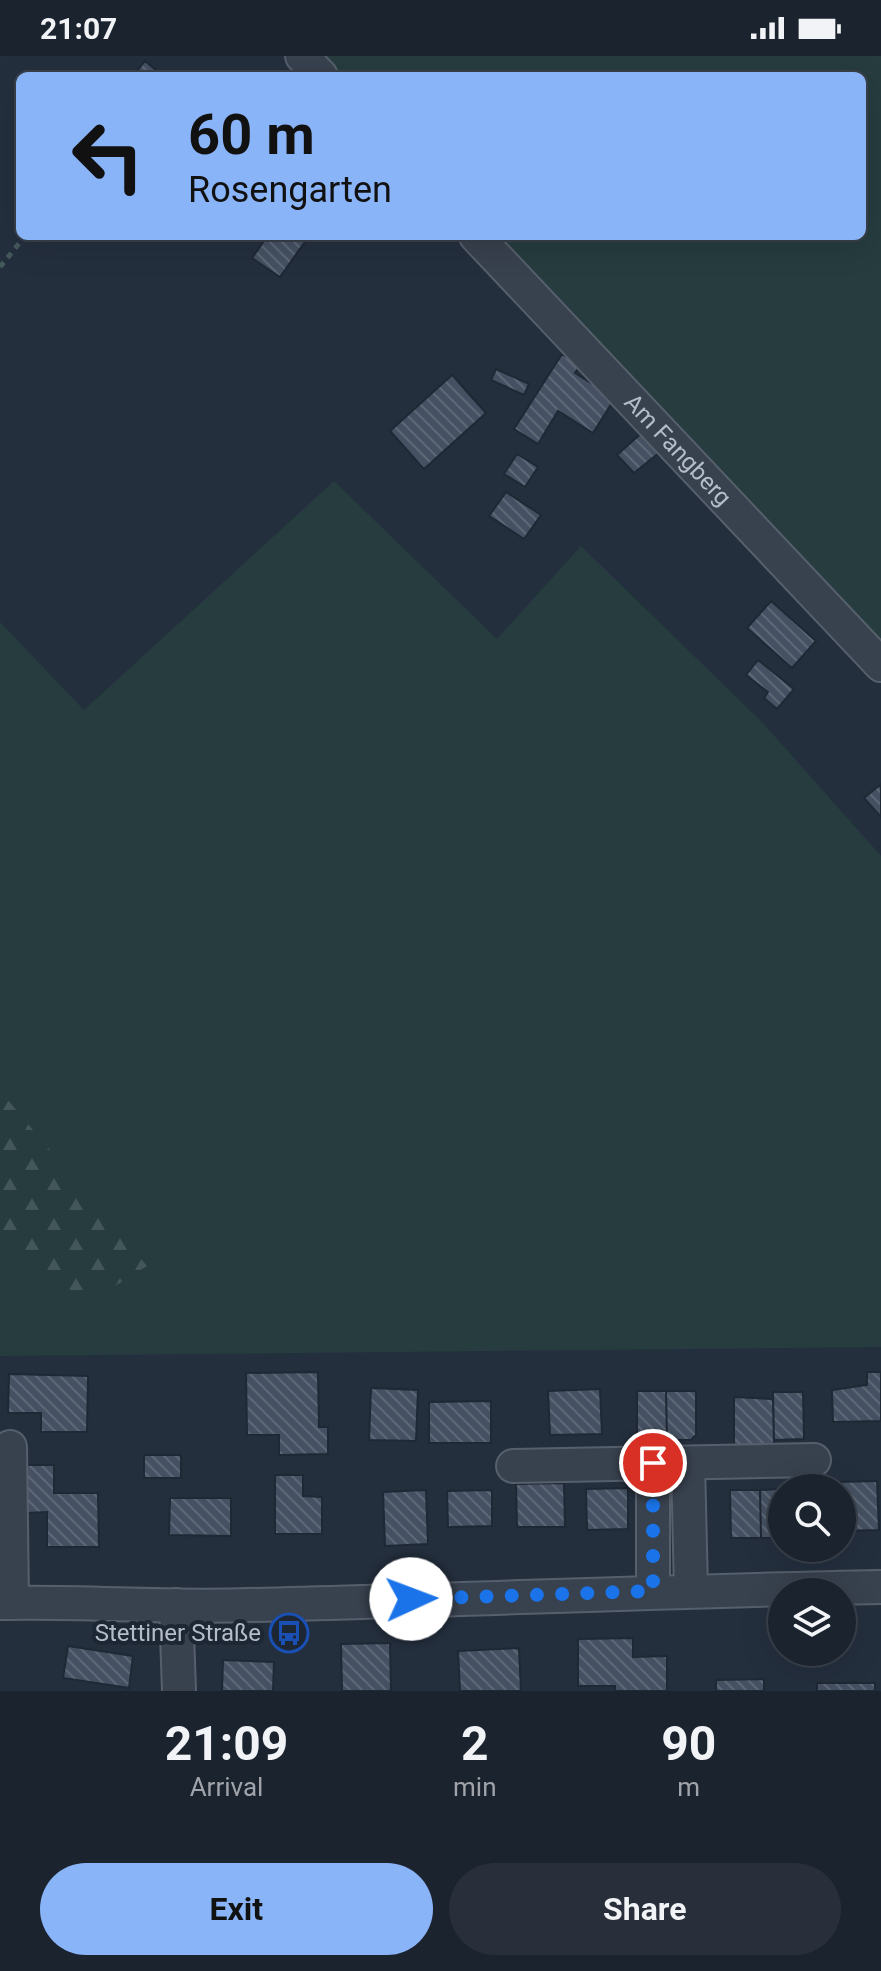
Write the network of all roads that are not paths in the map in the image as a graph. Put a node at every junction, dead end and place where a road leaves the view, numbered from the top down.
1 (302, 56) edge
2 (317, 72) edge
3 (480, 240) edge
4 (881, 665) edge
5 (10, 1447) dead end
6 (814, 1460) dead end
7 (653, 1463) junction
8 (688, 1463) junction
9 (513, 1466) dead end
10 (881, 1587) edge
11 (691, 1590) junction
12 (653, 1591) junction
13 (6, 1603) edge
14 (176, 1605) junction
15 (179, 1691) edge

1 - 2 street
3 - 4 street, Am Fangberg
5 - 13 street
6 - 8 street
7 - 8 street
7 - 9 street
7 - 12 street
8 - 11 street
10 - 11 street
11 - 12 street
12 - 14 street
13 - 14 street
14 - 15 street

